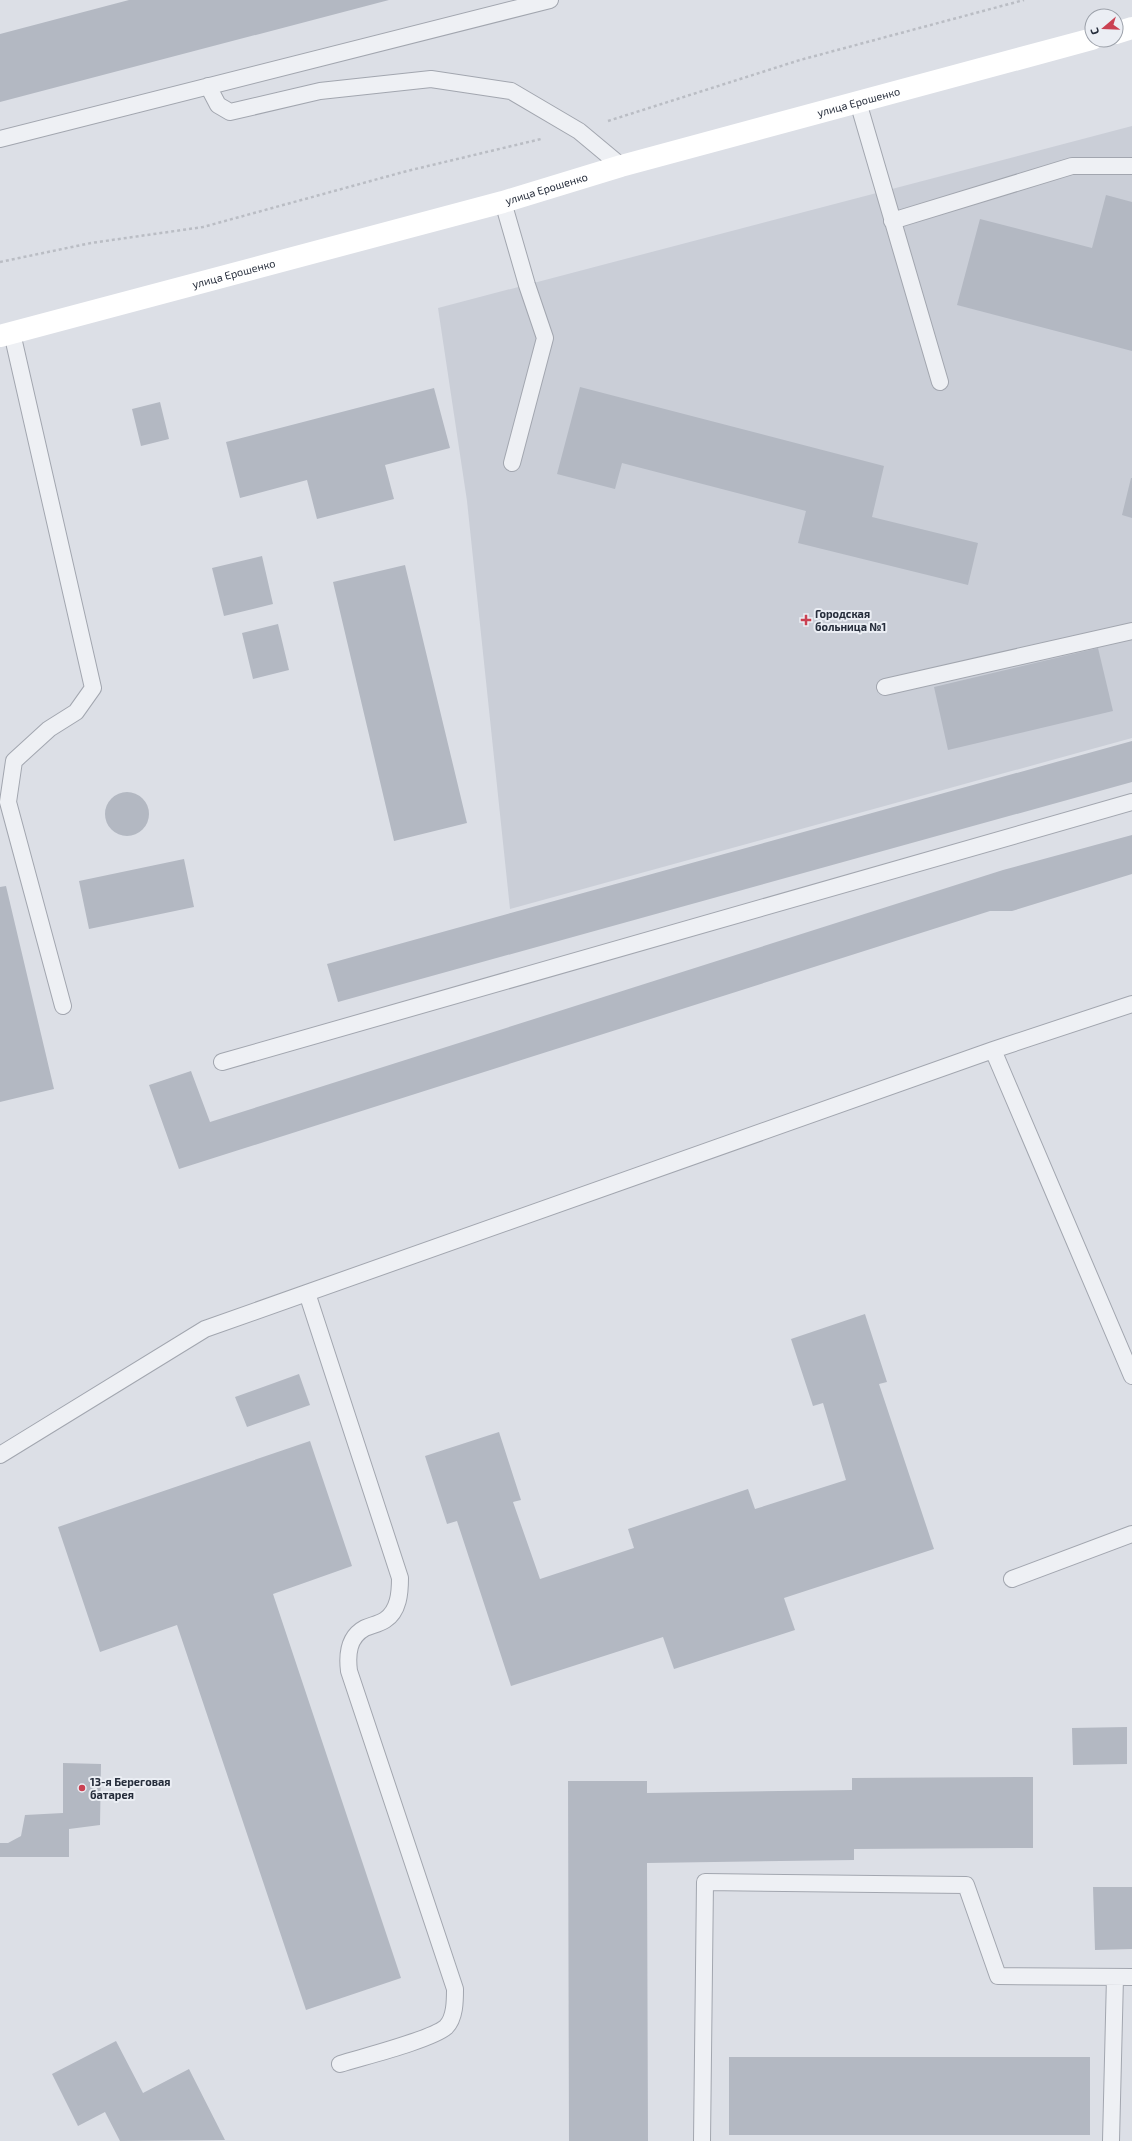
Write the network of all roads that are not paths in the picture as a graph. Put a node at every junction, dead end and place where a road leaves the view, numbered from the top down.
1 (550, 0) edge
2 (1084, 41) edge
3 (208, 86) junction
4 (858, 102) junction
5 (0, 139) edge
6 (621, 166) junction
7 (1132, 166) edge
8 (504, 202) junction
9 (892, 221) junction
10 (6, 334) edge
11 (940, 382) dead end
12 (512, 463) dead end
13 (1132, 631) edge
14 (885, 687) dead end
15 (1132, 802) edge
16 (1132, 1004) edge
17 (63, 1006) dead end
18 (993, 1050) junction
19 (222, 1062) dead end
20 (307, 1293) junction
21 (1132, 1376) edge
22 (0, 1455) edge
23 (1132, 1534) edge
24 (1012, 1579) dead end
25 (1115, 1977) junction
26 (1132, 1977) edge
27 (340, 2064) dead end
28 (702, 2141) edge
29 (1111, 2141) edge

1 - 3 lane
2 - 4 main road, улица Ерошенко
3 - 5 lane
3 - 6 lane
4 - 6 main road, улица Ерошенко
4 - 9 lane
6 - 8 main road, улица Ерошенко
7 - 9 lane
8 - 10 main road, улица Ерошенко
8 - 12 lane
9 - 11 lane
10 - 17 lane
13 - 14 lane
15 - 19 lane
16 - 18 lane
18 - 20 lane
18 - 21 lane
20 - 22 lane
20 - 27 lane
23 - 24 lane
25 - 26 lane
25 - 28 lane
25 - 29 lane

